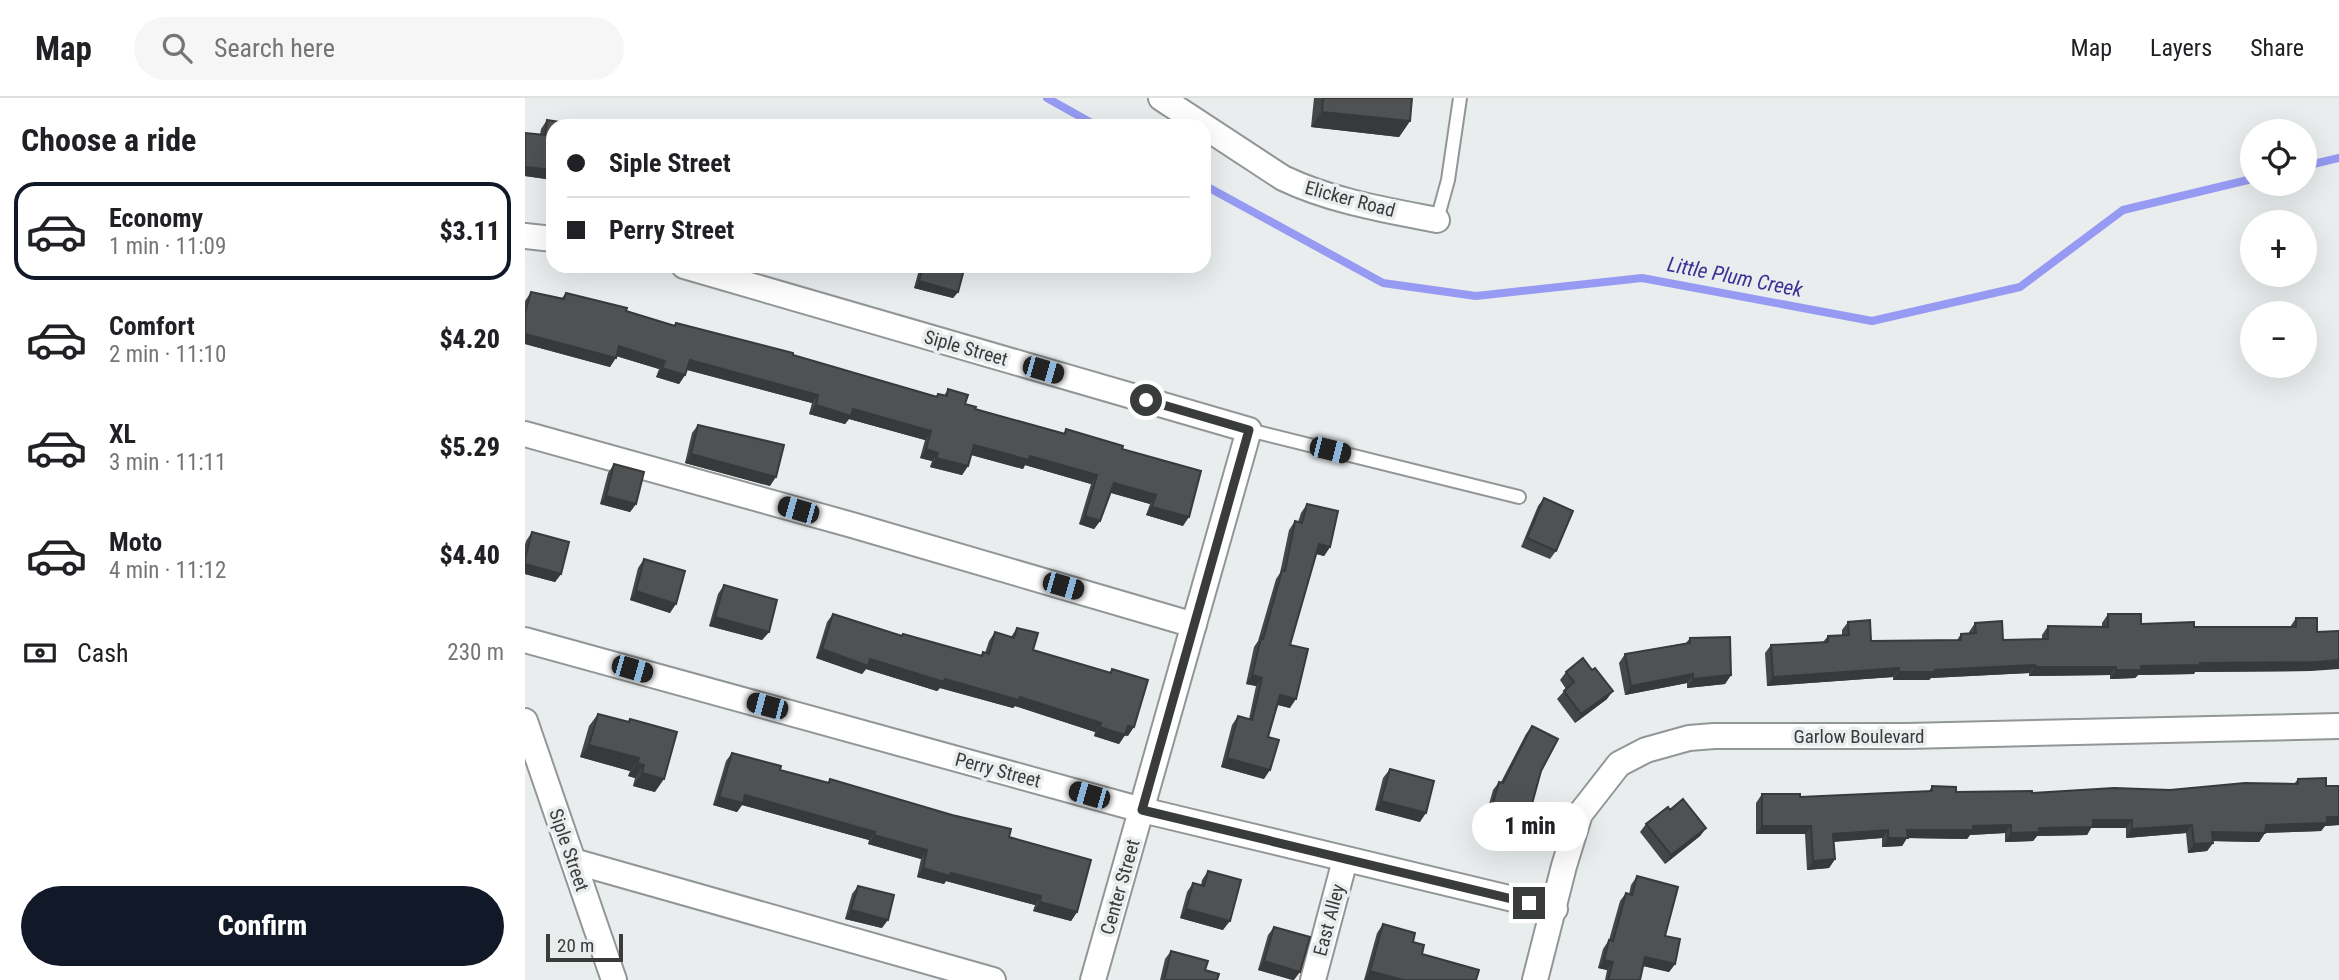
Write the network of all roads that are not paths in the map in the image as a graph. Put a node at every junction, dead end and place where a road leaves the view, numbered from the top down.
1 (1161, 98) edge
2 (1460, 98) edge
3 (1193, 119) edge
4 (1211, 131) edge
5 (1437, 220) joint
6 (525, 236) edge
7 (546, 238) edge
8 (708, 273) edge
9 (1249, 430) junction
10 (525, 434) edge
11 (1519, 497) dead end
12 (1194, 625) junction
13 (525, 640) edge
14 (525, 721) edge
15 (2339, 726) edge
16 (1142, 810) junction
17 (1345, 860) junction
18 (573, 861) junction
19 (1555, 909) junction
20 (614, 980) edge
21 (993, 980) edge
22 (1093, 980) edge
23 (1313, 980) edge
24 (1535, 980) edge

1 - 3 street, Elicker Road
2 - 5 lane
4 - 5 street, Elicker Road
6 - 7 street
8 - 9 street, Siple Street
9 - 11 lane
9 - 12 street, Center Street
10 - 12 street
12 - 16 street, Center Street
13 - 16 street, Perry Street
14 - 18 street, Siple Street
15 - 19 street, Garlow Boulevard
16 - 17 street, Perry Street
16 - 22 street, Center Street
17 - 19 street, Perry Street
17 - 23 street, East Alley
18 - 20 street, Siple Street
18 - 21 street
19 - 24 street, Garlow Boulevard

